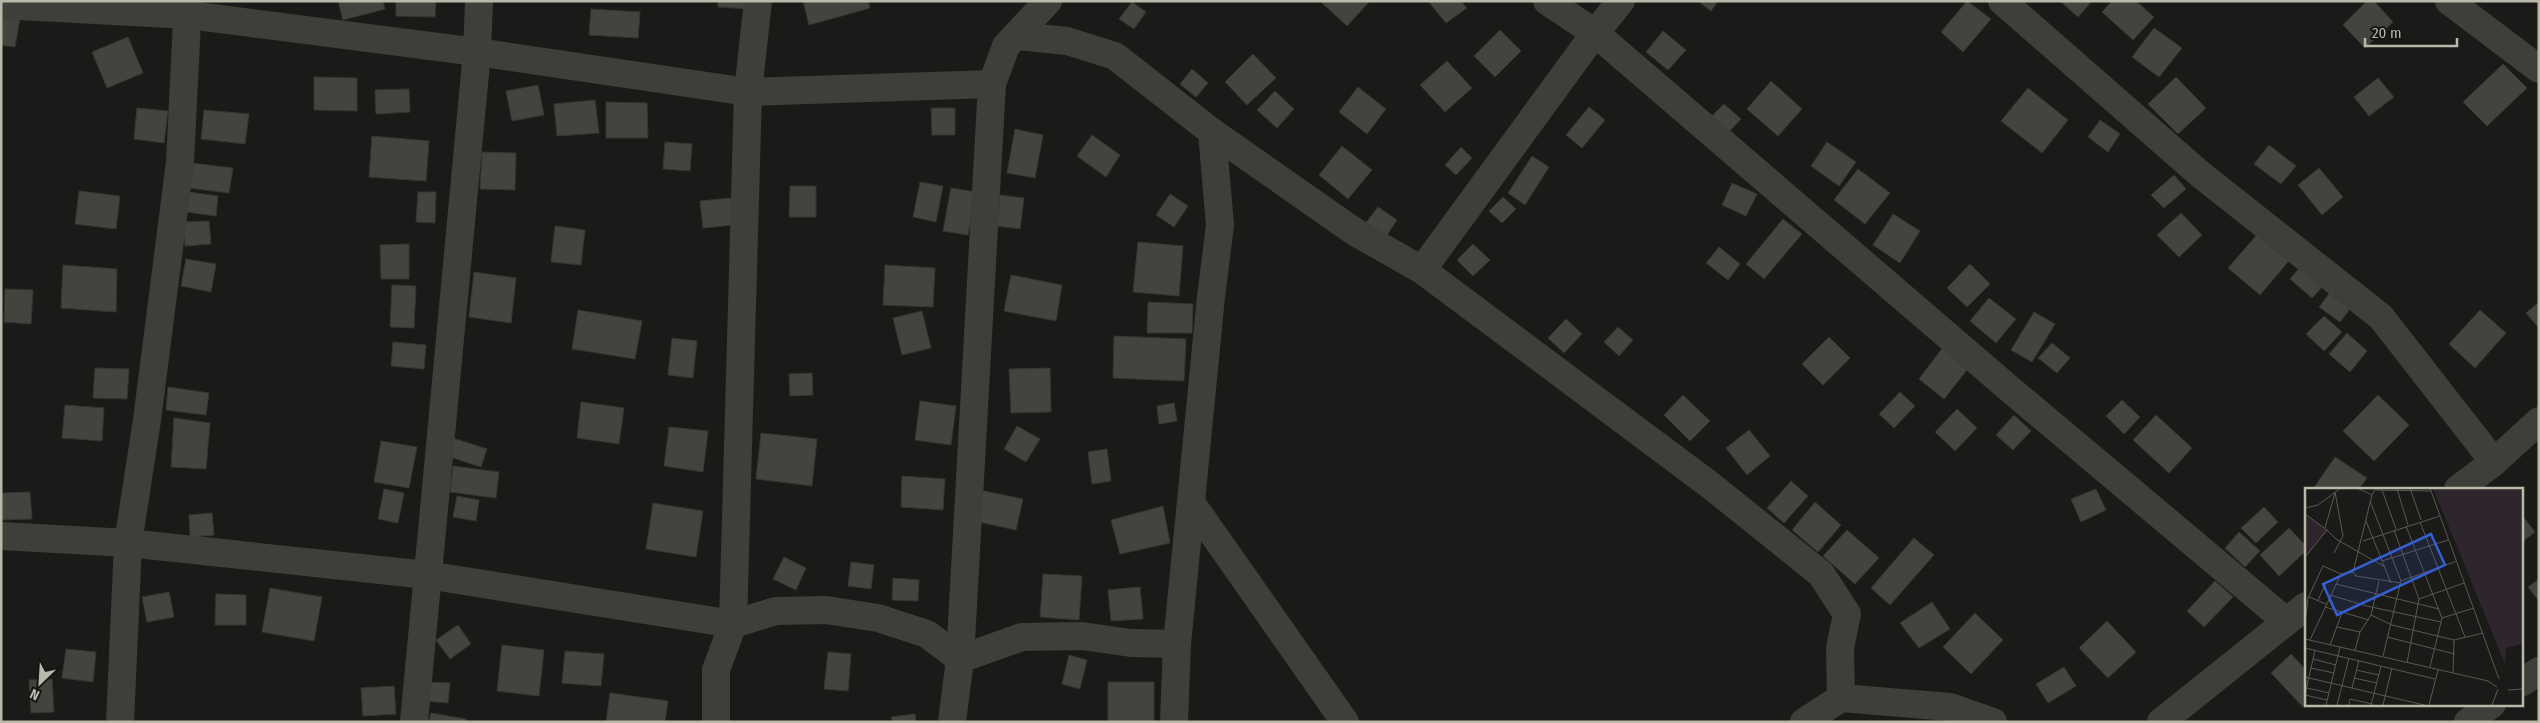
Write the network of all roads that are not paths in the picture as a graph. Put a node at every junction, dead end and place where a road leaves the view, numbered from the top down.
1 (479, 1) edge
2 (758, 1) edge
3 (1048, 1) edge
4 (1547, 1) edge
5 (1621, 1) edge
6 (2002, 1) edge
7 (2449, 1) edge
8 (1, 5) edge
9 (189, 8) edge
10 (1595, 33) junction
11 (1018, 36) junction
12 (477, 52) junction
13 (2539, 69) edge
14 (992, 84) junction
15 (748, 92) junction
16 (1212, 132) junction
17 (1422, 270) junction
18 (2539, 421) edge
19 (2494, 462) junction
20 (2459, 488) edge
21 (1192, 504) junction
22 (1, 536) edge
23 (128, 543) junction
24 (427, 575) junction
25 (2296, 613) edge
26 (733, 624) junction
27 (1177, 644) junction
28 (960, 659) junction
29 (2539, 670) edge
30 (2522, 682) edge
31 (1841, 698) junction
32 (2489, 706) edge
33 (120, 722) edge
34 (414, 722) edge
35 (716, 722) edge
36 (952, 722) edge
37 (1174, 722) edge
38 (1345, 722) edge
39 (1804, 722) edge
40 (1993, 722) edge
41 (2161, 722) edge
42 (2468, 722) edge

1 - 12 street
2 - 15 street
3 - 11 street
4 - 10 street
5 - 10 street
6 - 19 street
7 - 13 street
8 - 9 street
9 - 12 street
9 - 23 street
10 - 17 street
10 - 25 street
11 - 14 street
11 - 16 street
12 - 15 street
12 - 24 street
14 - 15 street
14 - 28 street
15 - 26 street
16 - 17 street
16 - 21 street
17 - 31 street
18 - 19 street
19 - 20 street
21 - 27 street
21 - 38 street
22 - 23 street
23 - 24 street
23 - 33 street
24 - 26 street
24 - 34 street
25 - 41 street
26 - 28 street
26 - 35 street
27 - 28 street
27 - 37 street
28 - 36 street
29 - 30 street
31 - 39 street
31 - 40 street
32 - 42 street

